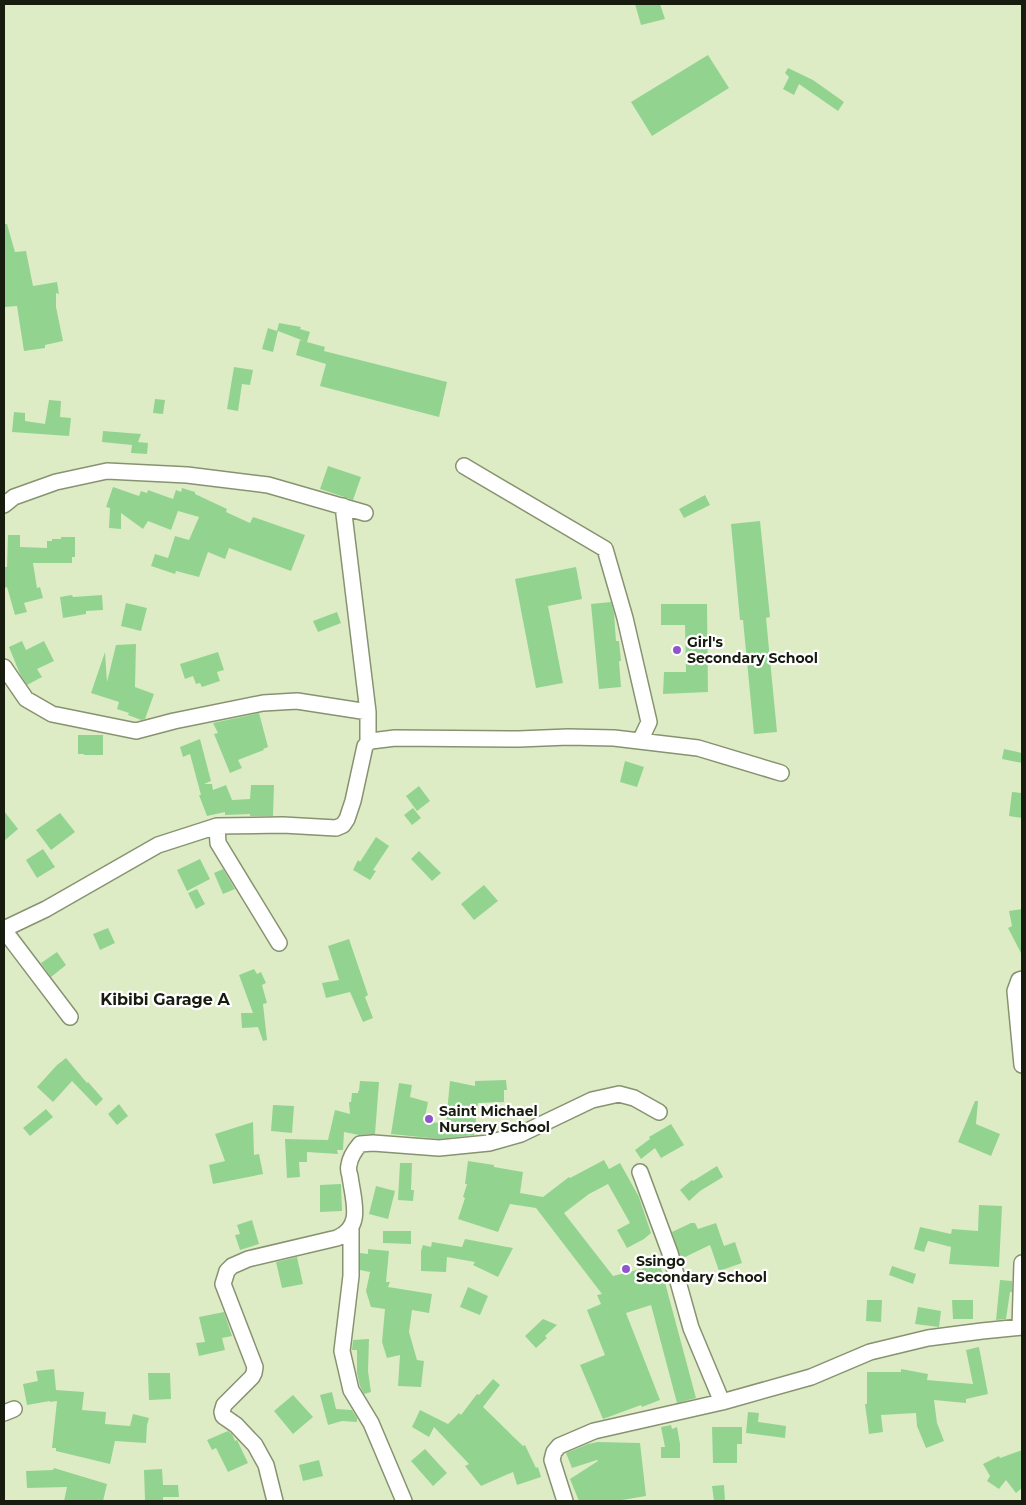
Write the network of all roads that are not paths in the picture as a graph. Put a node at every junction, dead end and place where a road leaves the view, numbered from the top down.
1 (464, 466) dead end
2 (4, 505) edge
3 (343, 506) junction
4 (365, 513) dead end
5 (4, 667) edge
6 (368, 712) junction
7 (640, 741) junction
8 (368, 743) junction
9 (781, 773) dead end
10 (217, 826) junction
11 (4, 929) edge
12 (279, 943) dead end
13 (1022, 980) edge
14 (70, 1017) dead end
15 (1022, 1064) edge
16 (659, 1112) dead end
17 (640, 1172) dead end
18 (351, 1229) junction
19 (1022, 1263) edge
20 (1021, 1327) edge
21 (722, 1402) junction
22 (276, 1501) edge
23 (404, 1501) edge
24 (565, 1501) edge

1 - 7 street
2 - 3 street
3 - 4 street
3 - 6 street
5 - 6 street
6 - 8 street
7 - 8 street
7 - 9 street
8 - 10 street
10 - 11 street
10 - 12 street
11 - 14 street
13 - 15 street
16 - 18 street
17 - 21 street
18 - 22 street
18 - 23 street
19 - 20 street
20 - 21 street
21 - 24 street

